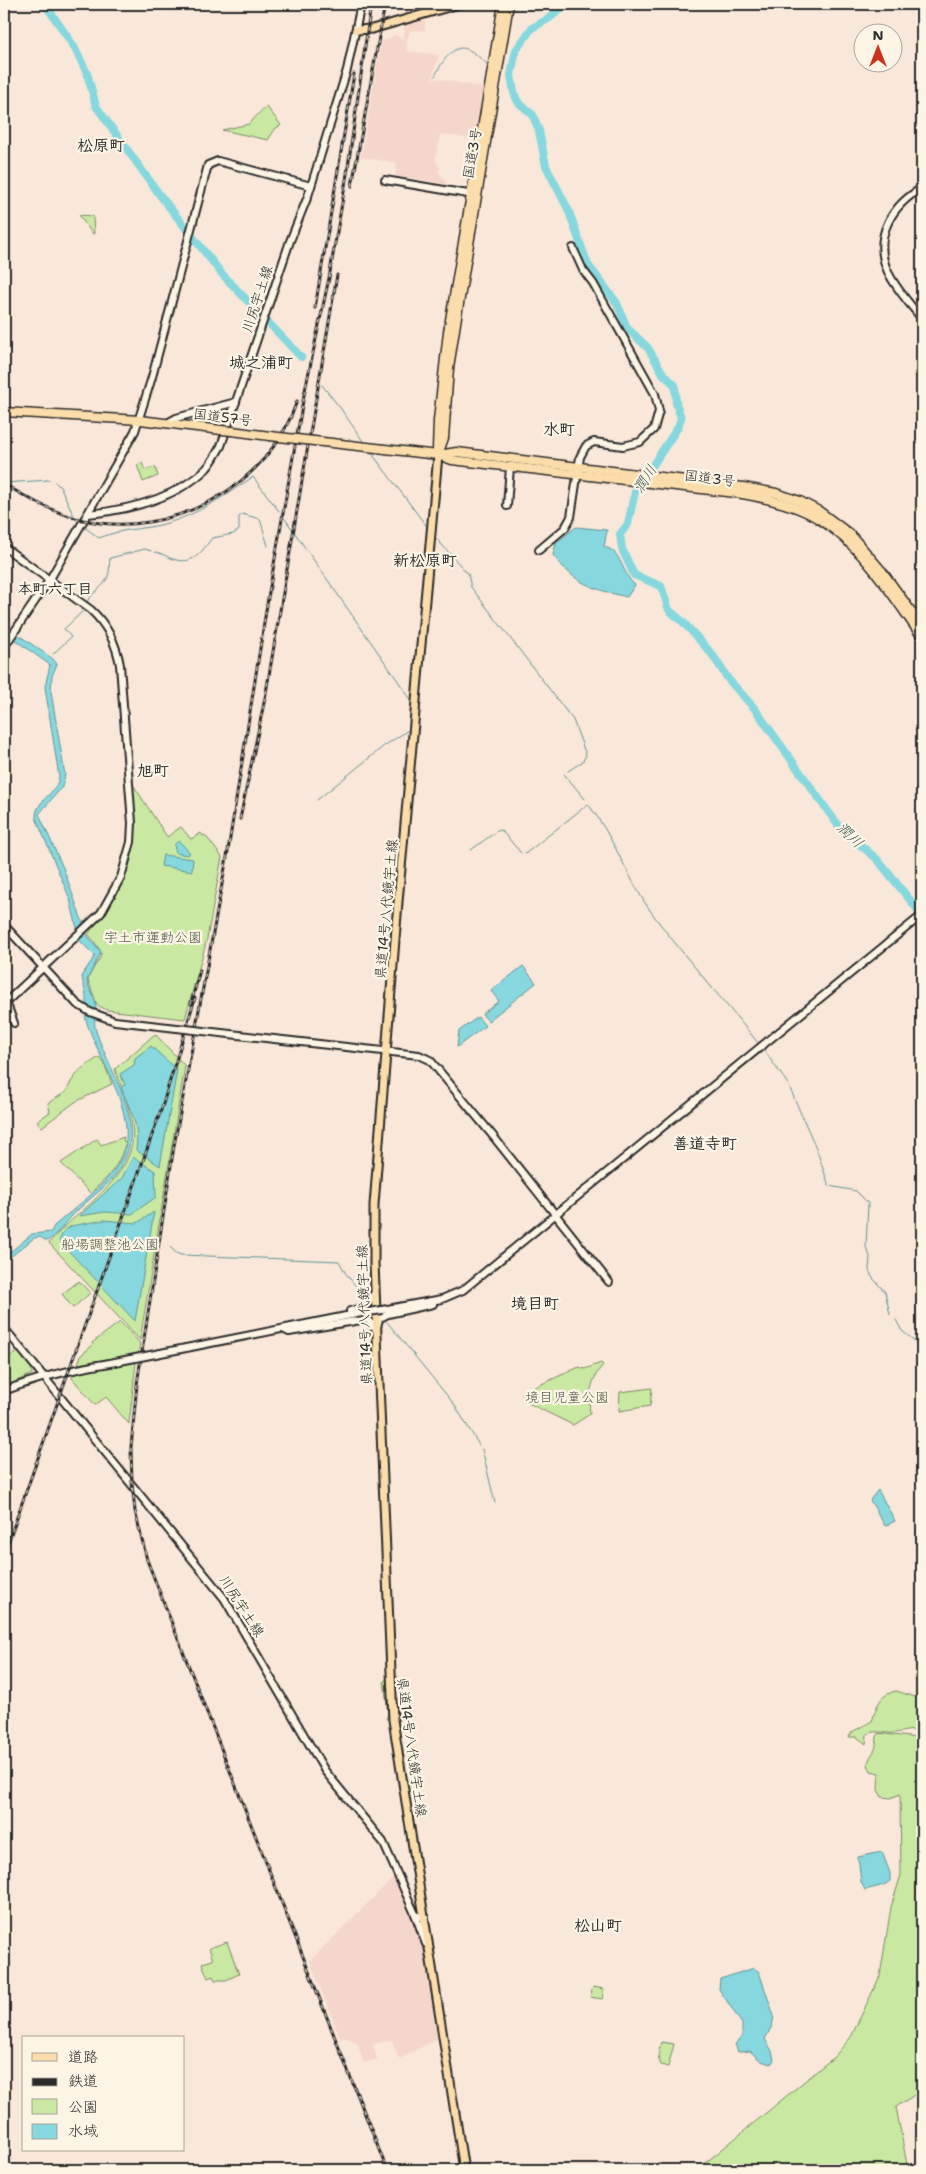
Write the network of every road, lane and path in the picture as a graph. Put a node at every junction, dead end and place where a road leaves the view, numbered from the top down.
1 (361, 4) edge
2 (459, 4) edge
3 (503, 4) edge
4 (509, 4) edge
5 (356, 30) junction
6 (385, 180) dead end
7 (311, 186) junction
8 (922, 188) edge
9 (475, 195) junction
10 (573, 248) dead end
11 (922, 319) edge
12 (236, 402) junction
13 (4, 412) edge
14 (140, 420) junction
15 (168, 422) junction
16 (438, 455) junction
17 (510, 467) junction
18 (578, 467) junction
19 (577, 475) junction
20 (507, 506) dead end
21 (88, 514) junction
22 (4, 547) edge
23 (539, 550) dead end
24 (50, 579) junction
25 (922, 626) edge
26 (922, 637) edge
27 (4, 647) edge
28 (920, 917) edge
29 (4, 925) edge
30 (43, 968) junction
31 (5, 1003) edge
32 (103, 1018) junction
33 (14, 1023) dead end
34 (180, 1026) dead end
35 (388, 1051) junction
36 (555, 1215) junction
37 (609, 1282) dead end
38 (374, 1294) junction
39 (385, 1312) junction
40 (294, 1326) junction
41 (4, 1328) edge
42 (283, 1328) junction
43 (376, 1330) junction
44 (42, 1376) junction
45 (4, 1391) edge
46 (415, 1914) junction
47 (425, 1916) junction
48 (437, 1989) junction
49 (464, 2170) edge

1 - 5 street, 川尻宇土線
2 - 5 main road
3 - 9 highway, 国道3号
4 - 9 highway, 国道3号
5 - 7 street, 川尻宇土線
6 - 9 street
7 - 12 street, 川尻宇土線
7 - 14 street
8 - 11 street
9 - 16 highway, 国道3号
10 - 18 street
12 - 15 street
12 - 21 street, 川尻宇土線
13 - 14 highway, 国道57号
14 - 15 highway, 国道57号
14 - 21 street
15 - 16 highway, 国道57号, bridge
16 - 17 highway, 国道3号
16 - 18 highway, 国道3号
16 - 35 main road, 県道14号八代鏡宇土線
17 - 19 highway, 国道3号
17 - 20 street
18 - 19 street
18 - 25 highway, 国道3号
19 - 23 street
19 - 26 highway, 国道3号
21 - 24 street
22 - 24 street
24 - 27 street
24 - 30 street
28 - 36 street
29 - 30 street
30 - 31 street
30 - 32 street, bridge
31 - 33 street
32 - 34 street
32 - 35 street, bridge
35 - 36 street
35 - 38 main road, 県道14号八代鏡宇土線
36 - 37 street
36 - 39 street
38 - 40 street
38 - 43 main road, 県道14号八代鏡宇土線
39 - 40 street, bridge
39 - 43 street
40 - 42 street
41 - 44 street, 川尻宇土線
42 - 43 street
42 - 44 street, bridge
43 - 47 main road, 県道14号八代鏡宇土線
44 - 45 street
44 - 46 street, 川尻宇土線
46 - 47 street
46 - 48 street, 川尻宇土線
47 - 48 main road, 県道14号八代鏡宇土線
48 - 49 main road, 県道14号八代鏡宇土線

